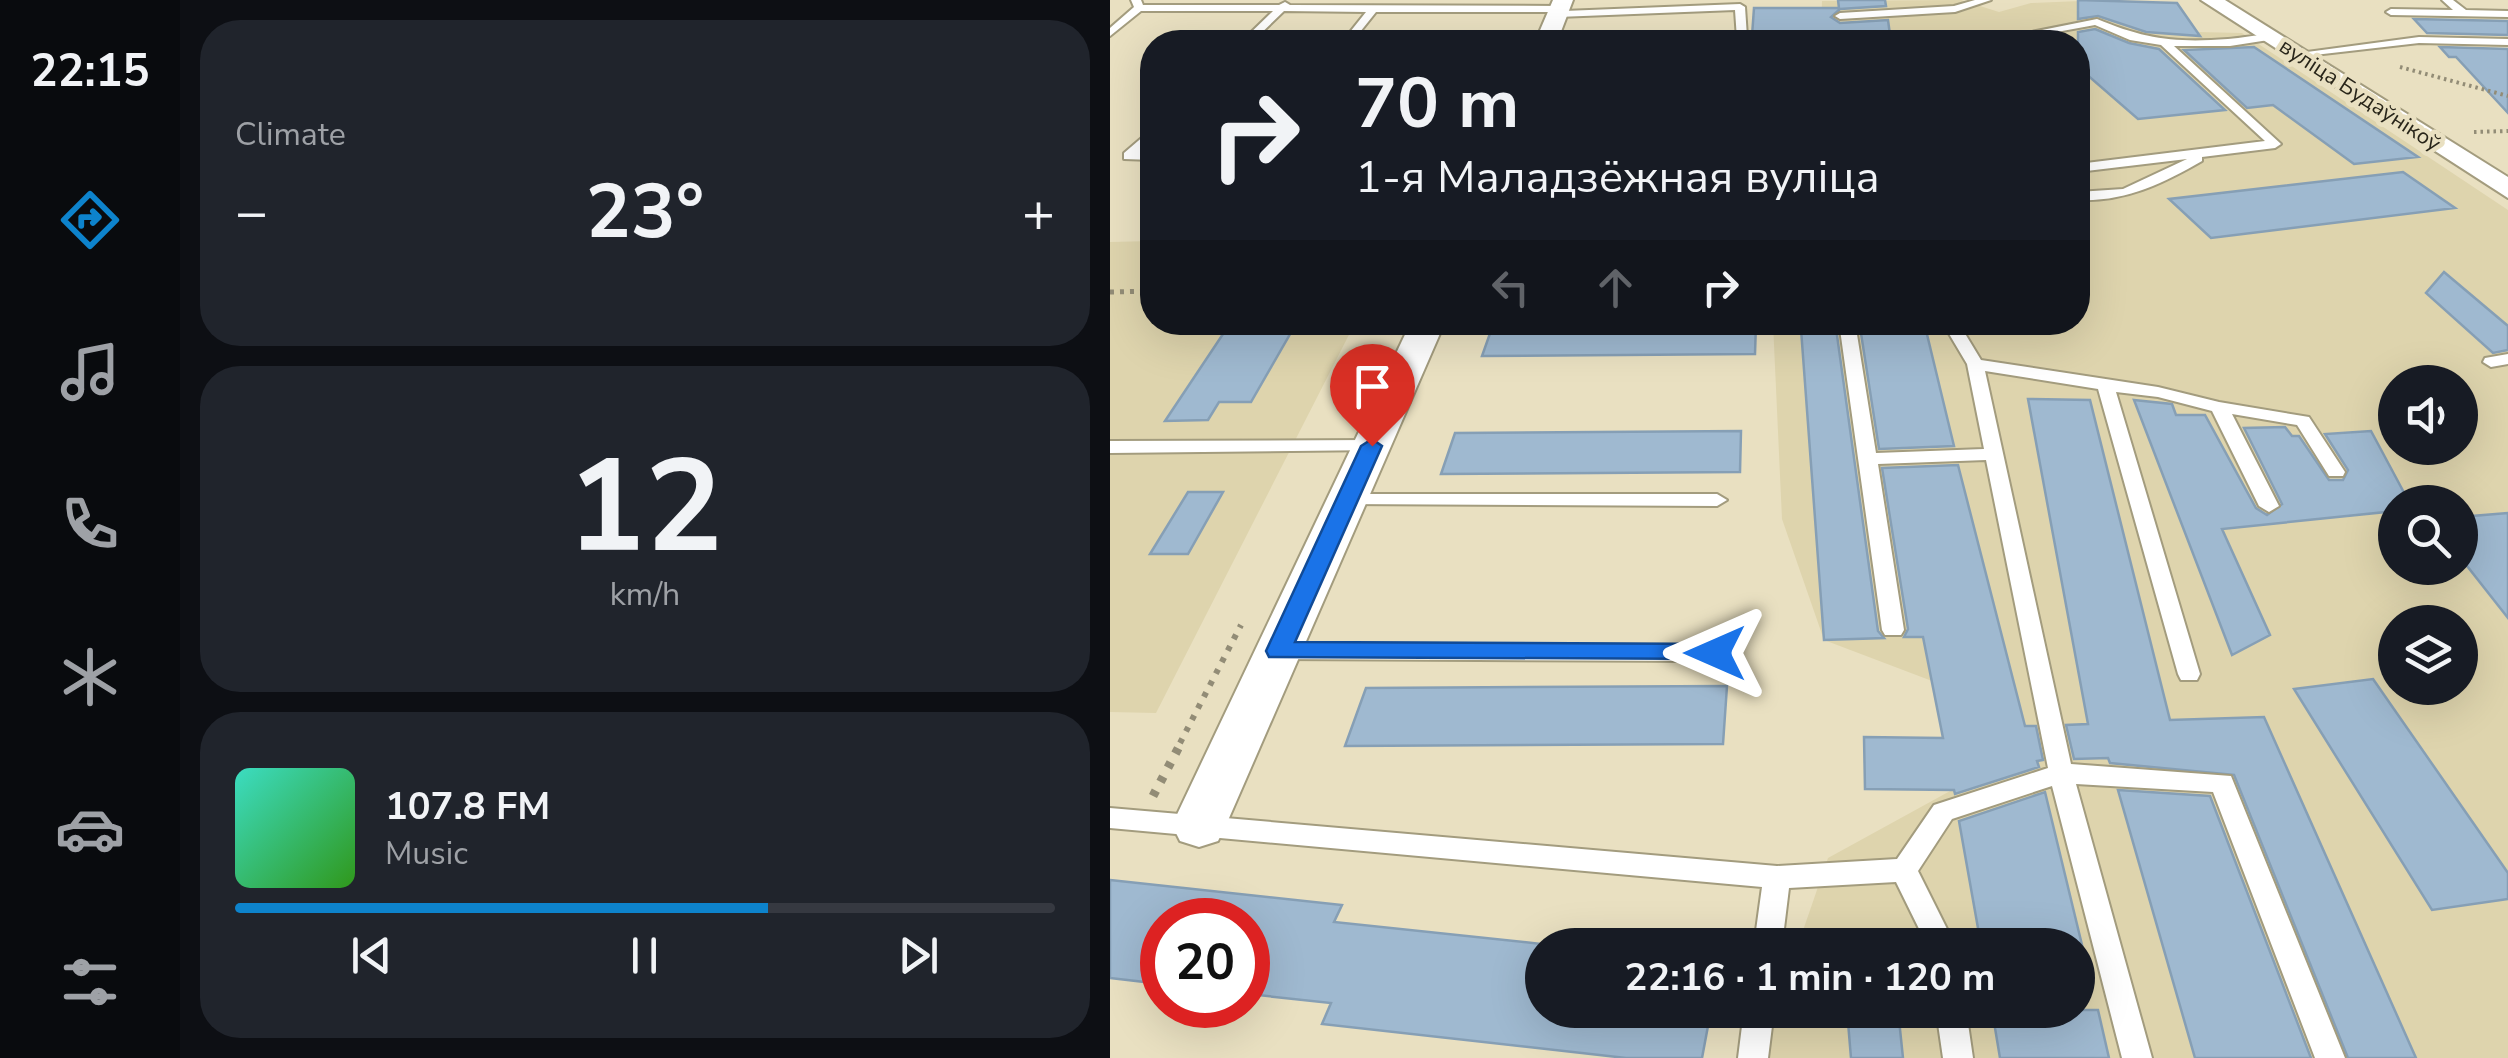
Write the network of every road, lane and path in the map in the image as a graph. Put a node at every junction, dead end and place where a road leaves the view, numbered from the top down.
1 (1986, 0) edge
2 (2211, 0) edge
3 (2447, 0) edge
4 (1137, 4) edge
5 (1286, 4) edge
6 (1743, 4) edge
7 (1374, 8) junction
8 (1560, 8) edge
9 (2392, 12) dead end
10 (2464, 13) junction
11 (2508, 14) edge
12 (1840, 16) dead end
13 (1259, 30) edge
14 (1357, 30) edge
15 (1742, 30) edge
16 (2053, 30) edge
17 (1110, 33) edge
18 (2270, 37) junction
19 (2162, 40) junction
20 (2508, 42) edge
21 (2297, 54) junction
22 (2393, 65) dead end
23 (2508, 96) edge
24 (2508, 131) edge
25 (2478, 132) dead end
26 (1140, 145) edge
27 (2208, 152) junction
28 (1140, 156) edge
29 (2090, 167) edge
30 (2508, 189) edge
31 (2090, 196) edge
32 (1140, 291) edge
33 (1110, 292) edge
34 (1422, 335) edge
35 (1850, 335) edge
36 (1958, 335) edge
37 (1975, 364) junction
38 (2105, 385) junction
39 (2220, 407) junction
40 (1372, 446) junction
41 (1110, 447) edge
42 (1993, 454) junction
43 (1869, 459) junction
44 (2336, 472) dead end
45 (1347, 500) junction
46 (1716, 500) dead end
47 (2269, 506) dead end
48 (1893, 630) dead end
49 (1278, 651) junction
50 (1715, 653) dead end
51 (2189, 674) dead end
52 (2061, 774) junction
53 (1110, 818) edge
54 (1199, 824) junction
55 (1904, 870) junction
56 (1777, 877) junction
57 (1770, 928) edge
58 (1933, 928) edge
59 (1757, 1028) edge
60 (1954, 1028) edge
61 (1753, 1058) edge
62 (1958, 1058) edge
63 (2137, 1058) edge
64 (2330, 1058) edge

1 - 12 lane
2 - 18 street, вуліца Будаўнікоў
3 - 10 lane
4 - 5 lane
4 - 17 lane
5 - 7 lane
5 - 13 lane
6 - 8 lane
6 - 15 lane
7 - 8 lane
7 - 14 lane
9 - 10 lane
10 - 11 lane
16 - 19 lane
18 - 19 lane
18 - 21 street, вуліца Будаўнікоў
19 - 27 lane
20 - 21 lane
21 - 30 street, вуліца Будаўнікоў
22 - 23 path
24 - 25 path
26 - 28 lane
27 - 29 lane
27 - 31 lane
32 - 33 path
34 - 40 street
35 - 43 lane
36 - 37 lane
37 - 38 lane
37 - 42 lane
38 - 39 lane
38 - 51 lane
39 - 44 lane
39 - 47 lane
40 - 41 lane
40 - 45 street
42 - 43 lane
42 - 52 lane
43 - 48 lane
45 - 46 lane
45 - 49 street
49 - 50 lane
49 - 54 street
52 - 55 lane
52 - 63 lane
52 - 64 lane
53 - 54 lane
54 - 56 lane
55 - 56 lane
55 - 58 lane
56 - 57 lane
59 - 61 lane
60 - 62 lane

